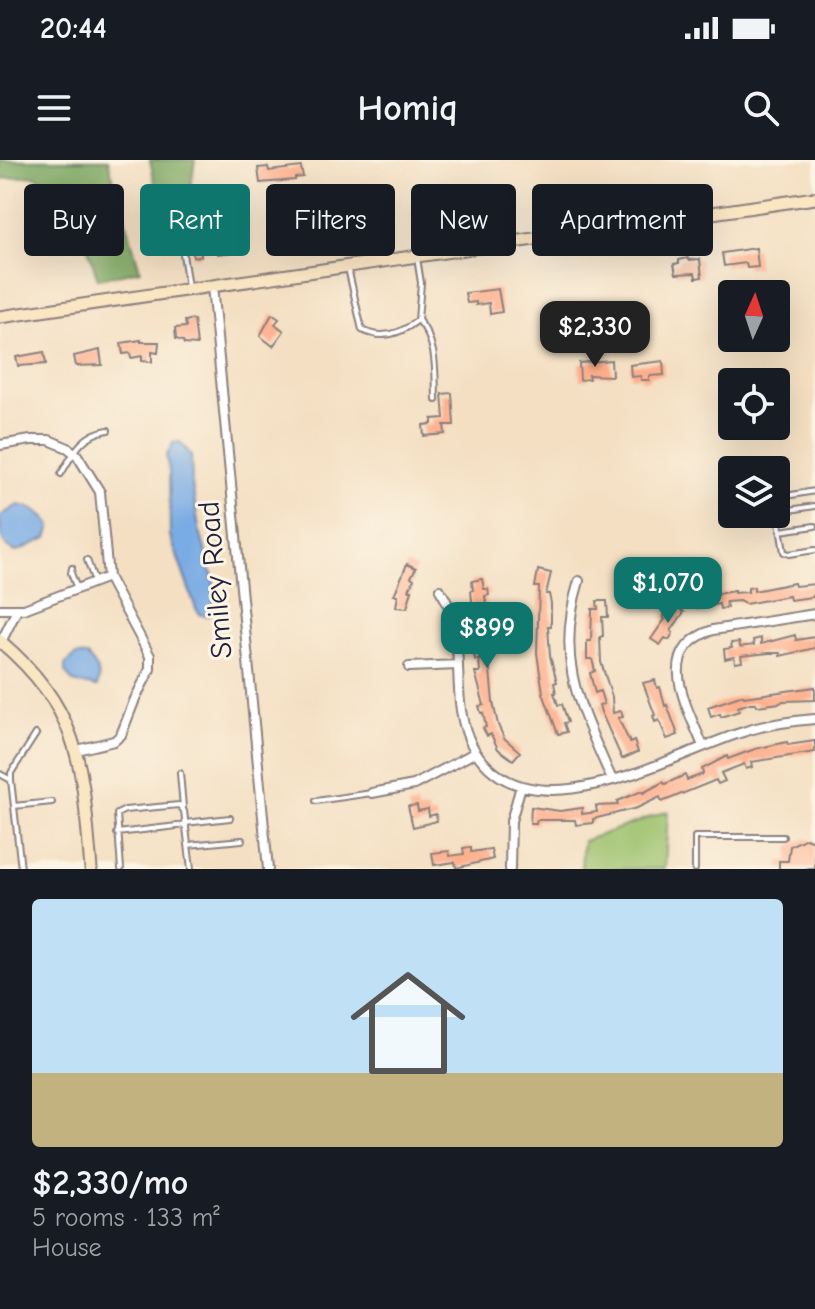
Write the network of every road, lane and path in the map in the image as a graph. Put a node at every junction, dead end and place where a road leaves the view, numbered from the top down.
1 (815, 198) edge
2 (516, 241) edge
3 (183, 256) edge
4 (416, 256) joint
5 (347, 266) junction
6 (212, 286) junction
7 (188, 289) junction
8 (0, 317) edge
9 (418, 320) junction
10 (436, 400) dead end
11 (108, 430) dead end
12 (0, 445) edge
13 (74, 452) junction
14 (61, 474) dead end
15 (815, 491) edge
16 (790, 495) edge
17 (815, 506) edge
18 (790, 510) edge
19 (815, 526) edge
20 (780, 528) edge
21 (780, 531) junction
22 (815, 550) edge
23 (87, 560) dead end
24 (70, 570) dead end
25 (108, 577) junction
26 (579, 581) dead end
27 (95, 582) junction
28 (77, 589) junction
29 (440, 590) dead end
30 (0, 609) edge
31 (17, 610) junction
32 (815, 614) edge
33 (3, 623) edge
34 (0, 642) edge
35 (458, 665) junction
36 (409, 667) dead end
37 (815, 719) edge
38 (36, 734) dead end
39 (703, 746) junction
40 (77, 750) junction
41 (476, 752) junction
42 (180, 773) dead end
43 (0, 774) edge
44 (11, 780) junction
45 (612, 780) junction
46 (521, 786) junction
47 (372, 793) joint
48 (316, 801) dead end
49 (52, 802) dead end
50 (14, 806) junction
51 (183, 807) junction
52 (230, 818) dead end
53 (186, 824) junction
54 (117, 833) junction
55 (783, 837) dead end
56 (242, 840) dead end
57 (188, 845) junction
58 (21, 869) edge
59 (91, 869) edge
60 (121, 869) edge
61 (191, 869) edge
62 (268, 869) edge
63 (510, 869) edge
64 (695, 869) edge

1 - 2 main road
3 - 7 lane
4 - 5 main road
4 - 9 lane
5 - 6 main road
5 - 9 lane
6 - 7 main road
6 - 62 street, Smiley Road
7 - 8 main road
9 - 10 lane
11 - 13 lane
12 - 13 street
13 - 14 lane
13 - 25 street
15 - 16 lane
17 - 18 lane
19 - 21 lane
20 - 21 lane
21 - 22 lane
23 - 27 lane
24 - 28 lane
25 - 27 street
25 - 40 street
26 - 45 street
27 - 28 street
28 - 31 street
29 - 35 street
30 - 31 street
30 - 33 street
31 - 33 street
32 - 39 street
33 - 34 street
34 - 40 main road
35 - 36 street
35 - 41 street
37 - 39 street
38 - 44 lane
39 - 45 street
40 - 59 main road
41 - 46 street
41 - 47 street
42 - 51 lane
43 - 44 lane
44 - 50 lane
45 - 46 street
46 - 63 street
47 - 48 lane
49 - 50 lane
50 - 58 lane
51 - 53 lane
51 - 54 lane
52 - 53 lane
53 - 54 lane
53 - 57 lane
54 - 60 lane
55 - 64 lane
56 - 57 lane
57 - 61 lane

